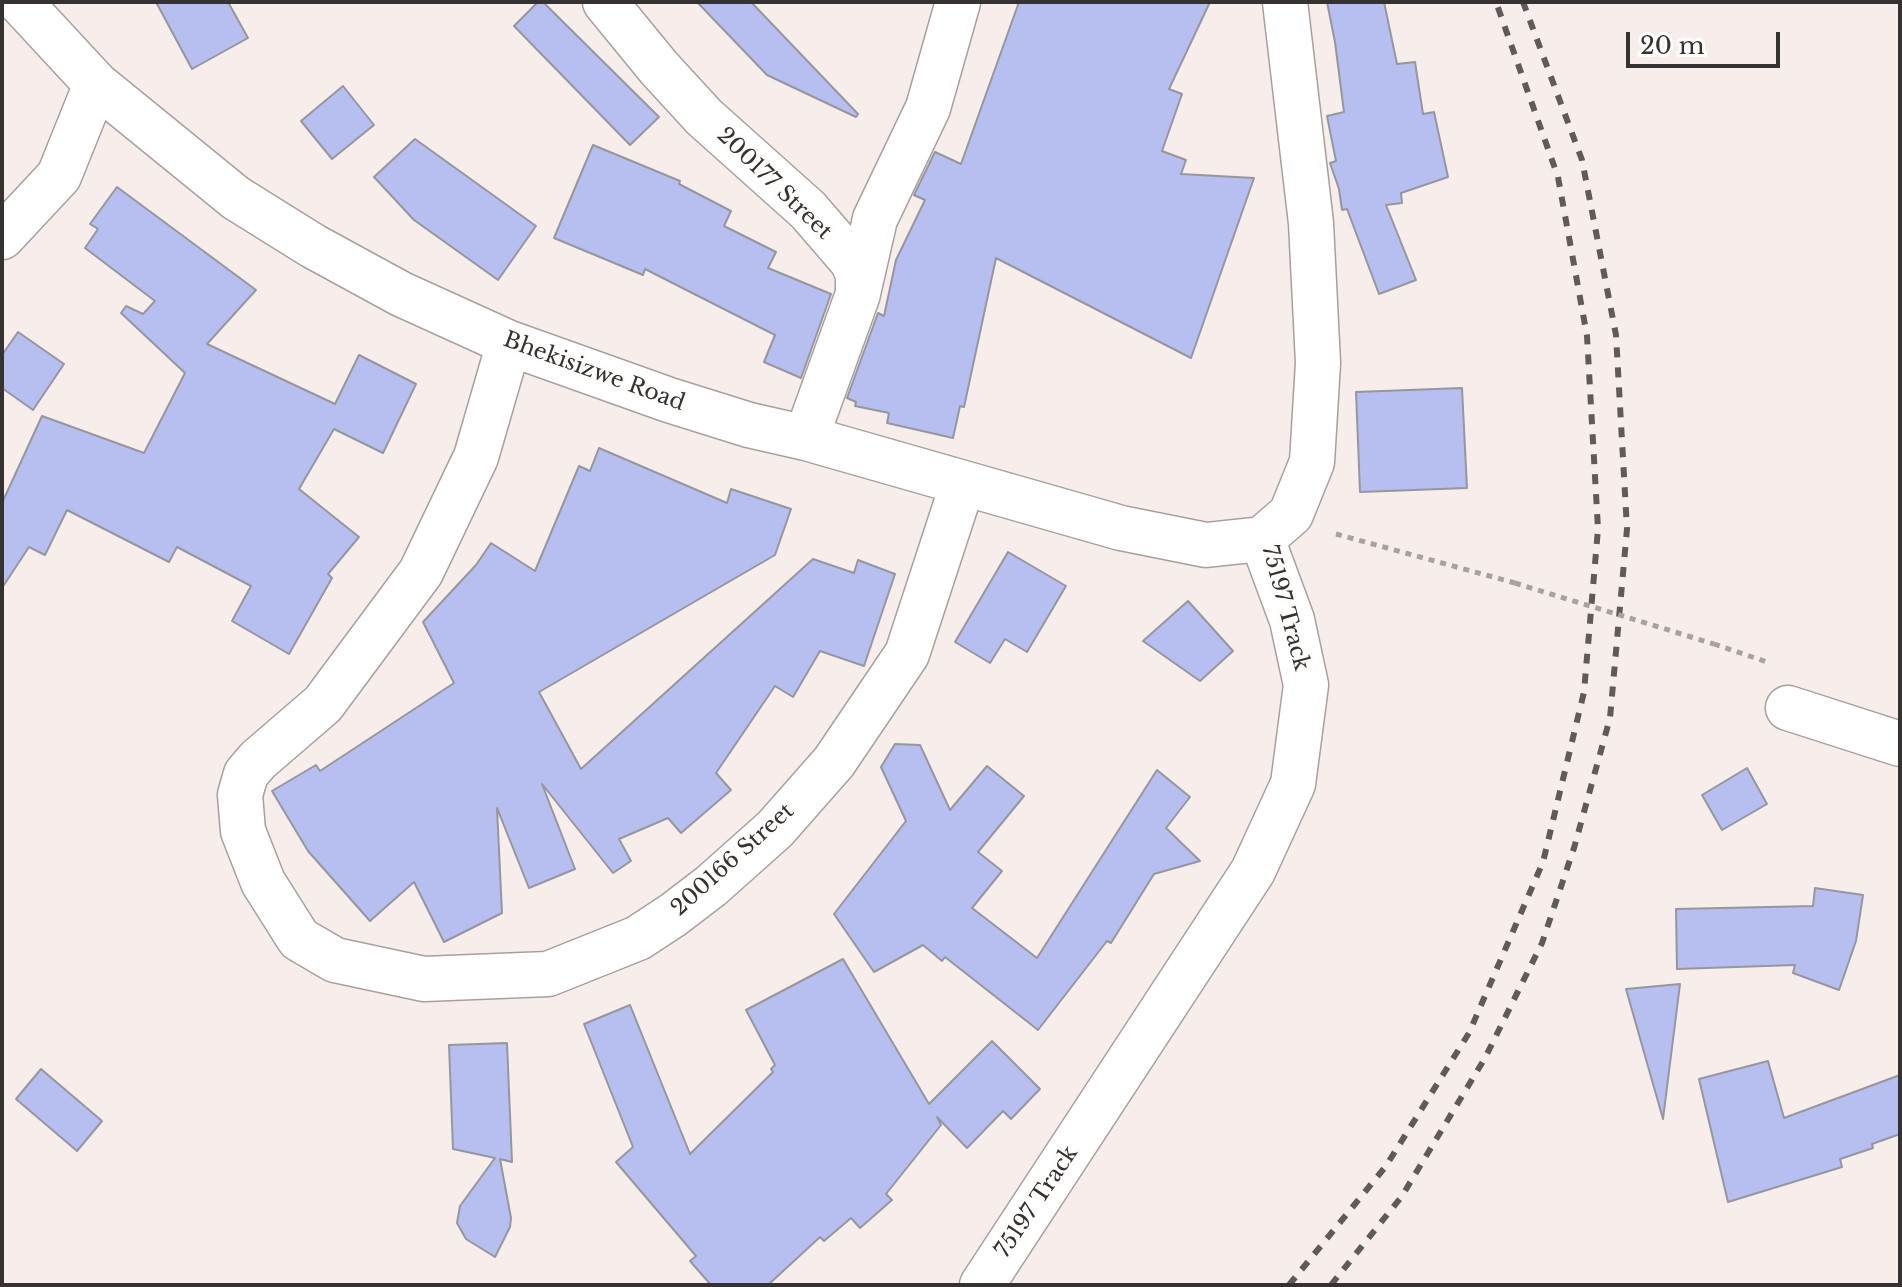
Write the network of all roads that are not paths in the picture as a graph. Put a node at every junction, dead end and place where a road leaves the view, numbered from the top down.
1 (20, 2) edge
2 (605, 2) edge
3 (958, 2) edge
4 (1285, 2) edge
5 (96, 84) junction
6 (2, 237) edge
7 (858, 294) junction
8 (509, 343) junction
9 (806, 438) junction
10 (963, 483) junction
11 (1274, 530) junction
12 (1788, 708) dead end
13 (1900, 744) edge
14 (982, 1285) edge

1 - 5 street, Bhekisizwe Road
2 - 7 street, 200177 Street
3 - 7 street
4 - 11 street, 75197 Track
5 - 6 street
5 - 8 street, Bhekisizwe Road
7 - 9 street
8 - 9 street, Bhekisizwe Road
8 - 10 street, 200166 Street
9 - 10 street, Bhekisizwe Road
10 - 11 street, Bhekisizwe Road
11 - 14 street, 75197 Track
12 - 13 street

